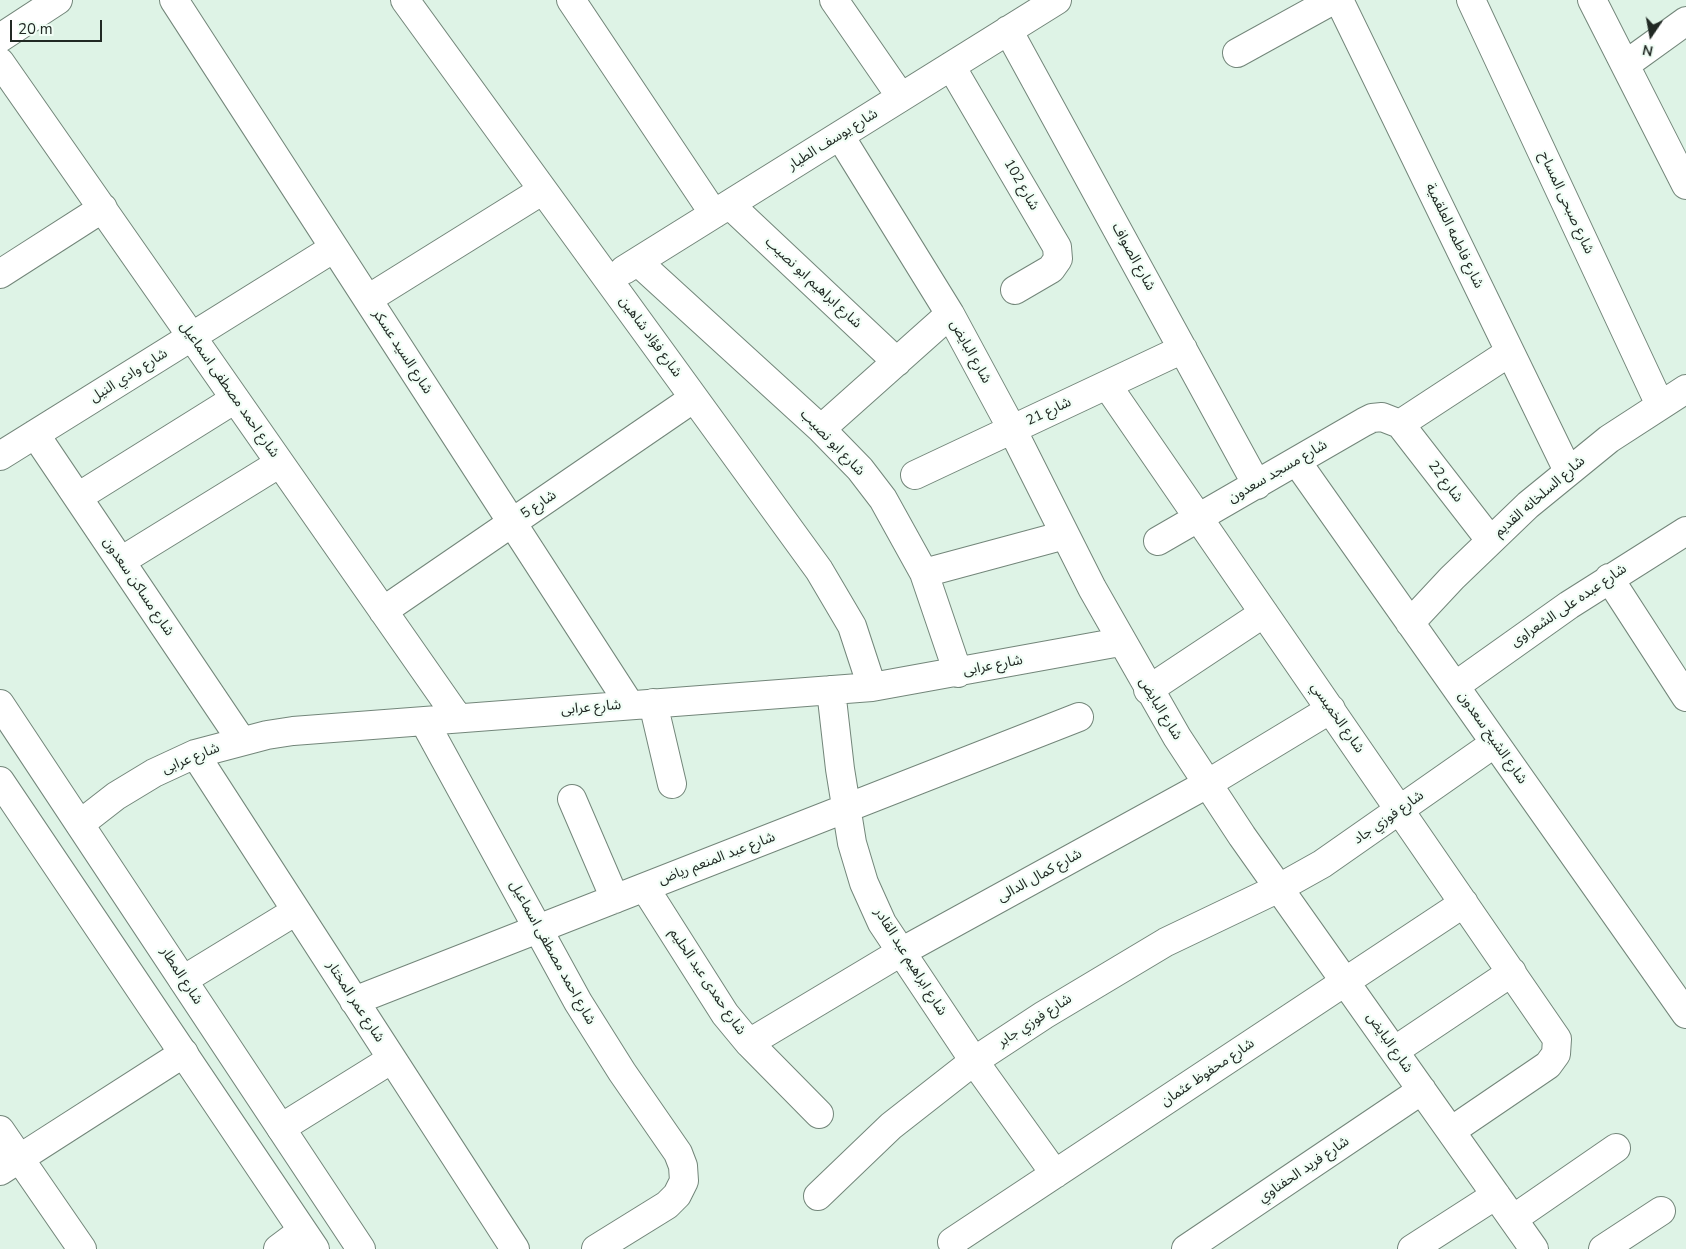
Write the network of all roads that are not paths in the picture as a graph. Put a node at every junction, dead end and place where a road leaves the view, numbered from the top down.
1 (58, 0) edge
2 (174, 0) edge
3 (405, 0) edge
4 (571, 0) edge
5 (834, 0) edge
6 (1056, 0) edge
7 (1333, 0) edge
8 (1340, 0) edge
9 (1471, 0) edge
10 (1592, 0) edge
11 (1686, 21) edge
12 (1008, 30) junction
13 (0, 38) edge
14 (1237, 54) dead end
15 (0, 62) edge
16 (1625, 65) junction
17 (951, 66) junction
18 (902, 97) junction
19 (840, 136) junction
20 (1682, 166) edge
21 (543, 190) junction
22 (102, 208) junction
23 (722, 209) junction
24 (334, 248) junction
25 (638, 262) junction
26 (0, 274) edge
27 (608, 280) junction
28 (1015, 290) dead end
29 (368, 299) junction
30 (950, 314) junction
31 (192, 336) junction
32 (1183, 349) junction
33 (1510, 352) junction
34 (897, 362) junction
35 (1107, 385) junction
36 (1686, 389) edge
37 (694, 398) junction
38 (235, 399) junction
39 (1660, 405) junction
40 (1400, 424) junction
41 (821, 429) junction
42 (1012, 430) junction
43 (35, 434) junction
44 (0, 456) edge
45 (1297, 462) junction
46 (280, 463) junction
47 (1568, 471) junction
48 (915, 475) dead end
49 (1258, 485) junction
50 (78, 497) junction
51 (1199, 518) junction
52 (512, 523) junction
53 (1686, 531) edge
54 (1065, 535) junction
55 (1490, 540) junction
56 (1158, 541) dead end
57 (121, 561) junction
58 (924, 573) junction
59 (1609, 578) junction
60 (383, 611) junction
61 (1264, 613) junction
62 (1410, 623) junction
63 (1120, 642) junction
64 (958, 673) junction
65 (1455, 686) junction
66 (872, 687) junction
67 (831, 690) junction
68 (1148, 690) junction
69 (1686, 697) edge
70 (0, 704) edge
71 (642, 704) junction
72 (1331, 709) junction
73 (1079, 717) dead end
74 (458, 718) junction
75 (424, 721) junction
76 (241, 740) junction
77 (1495, 743) junction
78 (195, 754) junction
79 (0, 781) edge
80 (672, 784) dead end
81 (1207, 784) junction
82 (572, 800) dead end
83 (846, 808) junction
84 (1400, 810) junction
85 (80, 824) junction
86 (123, 888) junction
87 (645, 888) junction
88 (1279, 888) junction
89 (616, 899) junction
90 (1464, 903) junction
91 (296, 911) junction
92 (90, 913) junction
93 (538, 929) junction
94 (901, 952) junction
95 (1512, 972) junction
96 (183, 980) junction
97 (1345, 982) junction
98 (354, 1001) junction
99 (1686, 1014) edge
100 (749, 1044) junction
101 (1394, 1051) junction
102 (184, 1053) junction
103 (392, 1059) junction
104 (974, 1061) junction
105 (1422, 1090) junction
106 (819, 1114) dead end
107 (281, 1128) junction
108 (0, 1130) edge
109 (1451, 1132) junction
110 (1616, 1148) dead end
111 (10, 1165) edge
112 (1055, 1174) junction
113 (818, 1196) dead end
114 (1496, 1196) junction
115 (1661, 1211) dead end
116 (1513, 1219) junction
117 (308, 1240) edge
118 (952, 1242) dead end
119 (82, 1249) edge
120 (278, 1249) edge
121 (361, 1249) edge
122 (515, 1249) edge
123 (596, 1249) edge
124 (1186, 1249) edge
125 (1412, 1249) edge
126 (1534, 1249) edge
127 (1603, 1249) edge

1 - 13 street
2 - 24 street, شارع السيد عسكر
3 - 21 street, شارع فؤاد شاهين
4 - 23 street, شارع ابراهيم ابو نصيب
5 - 18 street
6 - 12 street, شارع يوسف الطيار
7 - 14 street
8 - 33 street, شارع فاطمه العلقمية
9 - 39 street, شارع صبحى المساح
10 - 16 street
11 - 16 street
12 - 17 street, شارع يوسف الطيار
12 - 32 street, شارع الصواف
15 - 22 street, شارع احمد مصطفى اسماعيل
16 - 20 street
17 - 18 street, شارع يوسف الطيار
17 - 28 street, شارع 102
18 - 19 street, شارع يوسف الطيار
19 - 23 street, شارع يوسف الطيار
19 - 30 street, شارع البايض
21 - 27 street, شارع فؤاد شاهين
21 - 29 street
22 - 26 street
22 - 31 street, شارع احمد مصطفى اسماعيل
23 - 25 street, شارع يوسف الطيار
23 - 34 street, شارع ابراهيم ابو نصيب
24 - 29 street, شارع السيد عسكر
24 - 31 street, شارع وادي النيل
25 - 27 street, شارع يوسف الطيار
25 - 41 street, شارع ابو نصيب
27 - 37 street, شارع فؤاد شاهين
29 - 52 street, شارع السيد عسكر
30 - 34 street
30 - 42 street, شارع البايض
31 - 38 street, شارع احمد مصطفى اسماعيل
31 - 43 street, شارع وادي النيل
32 - 35 street, شارع 21
32 - 49 street, شارع الصواف
33 - 40 street
33 - 47 street, شارع فاطمه العلقمية
34 - 41 street
35 - 42 street, شارع 21
35 - 51 street, شارع الخميسي
36 - 39 street, شارع السلخانه القديم
37 - 52 street, شارع 5
37 - 66 street, شارع فؤاد شاهين
38 - 46 street, شارع احمد مصطفى اسماعيل
38 - 50 street
39 - 47 street, شارع السلخانه القديم
40 - 45 street, شارع مسجد سعدون
40 - 55 street, شارع 22
41 - 58 street, شارع ابو نصيب
42 - 48 street, شارع 21
42 - 54 street, شارع البايض
43 - 44 street, شارع وادي النيل
43 - 50 street, شارع مساكن سعدون
45 - 49 street, شارع مسجد سعدون
45 - 62 street, شارع الشيخ سعدون
46 - 57 street
46 - 60 street, شارع احمد مصطفى اسماعيل
47 - 55 street, شارع السلخانه القديم
49 - 51 street, شارع مسجد سعدون
50 - 57 street, شارع مساكن سعدون
51 - 56 street, شارع مسجد سعدون
51 - 61 street, شارع الخميسي
52 - 60 street, شارع 5
52 - 71 street, شارع السيد عسكر
53 - 59 street, شارع عبده على الشعراوى
54 - 58 street
54 - 63 street, شارع البايض
55 - 62 street, شارع السلخانه القديم
57 - 76 street, شارع مساكن سعدون
58 - 64 street, شارع ابو نصيب
59 - 65 street, شارع عبده على الشعراوى
59 - 69 street
60 - 74 street, شارع احمد مصطفى اسماعيل
61 - 68 street
61 - 72 street, شارع الخميسي
62 - 65 street, شارع الشيخ سعدون
63 - 64 street, شارع عرابى
63 - 68 street, شارع البايض
64 - 66 street, شارع عرابى
65 - 77 street, شارع الشيخ سعدون
66 - 67 street, شارع عرابى
67 - 71 street, شارع عرابى
67 - 83 street, شارع ابراهيم عبد القادر
68 - 81 street, شارع البايض
70 - 85 street, شارع المطار
71 - 74 street, شارع عرابى
71 - 80 street, شارع السيد عسكر
72 - 81 street, شارع كمال الدالى
72 - 84 street, شارع الخميسي
73 - 83 street, شارع عبد المنعم رياض
74 - 75 street, شارع عرابى
75 - 76 street, شارع عرابى
75 - 93 street, شارع احمد مصطفى اسماعيل
76 - 78 street, شارع عرابى
77 - 84 street, شارع فوزي جاد
77 - 99 street, شارع الشيخ سعدون
78 - 85 street, شارع عرابى
78 - 91 street, شارع عمر المختار
79 - 92 street
81 - 88 street, شارع البايض
81 - 94 street, شارع كمال الدالى
82 - 89 street
83 - 87 street, شارع عبد المنعم رياض
83 - 94 street, شارع ابراهيم عبد القادر
84 - 88 street, شارع فوزي جاد
84 - 90 street, شارع الخميسي
85 - 86 street, شارع المطار
86 - 92 street
86 - 96 street, شارع المطار
87 - 89 street, شارع عبد المنعم رياض
87 - 100 street, شارع حمدى عبد الحليم
88 - 97 street, شارع البايض
88 - 104 street, شارع فوزي جابر
89 - 93 street, شارع عبد المنعم رياض
90 - 95 street, شارع الخميسي
90 - 97 street, شارع محفوظ عثمان
91 - 96 street
91 - 98 street, شارع عمر المختار
92 - 102 street
93 - 98 street, شارع عبد المنعم رياض
93 - 123 street, شارع احمد مصطفى اسماعيل
94 - 100 street, شارع كمال الدالى
94 - 104 street, شارع ابراهيم عبد القادر
95 - 101 street
95 - 109 street, شارع الخميسي
96 - 107 street, شارع المطار
97 - 101 street, شارع البايض
97 - 112 street, شارع محفوظ عثمان
98 - 103 street, شارع عمر المختار
100 - 106 street, شارع حمدى عبد الحليم
101 - 105 street, شارع البايض
102 - 111 street
102 - 117 street
103 - 107 street
103 - 122 street, شارع عمر المختار
104 - 112 street, شارع ابراهيم عبد القادر
104 - 113 street, شارع فوزي جابر
105 - 109 street, شارع البايض
105 - 124 street, شارع فريد الحفناوي
107 - 121 street, شارع المطار
108 - 111 street
109 - 114 street, شارع البايض
110 - 116 street
111 - 119 street
112 - 118 street, شارع محفوظ عثمان
114 - 116 street, شارع البايض
114 - 125 street
115 - 127 street
116 - 126 street, شارع البايض
117 - 120 street

